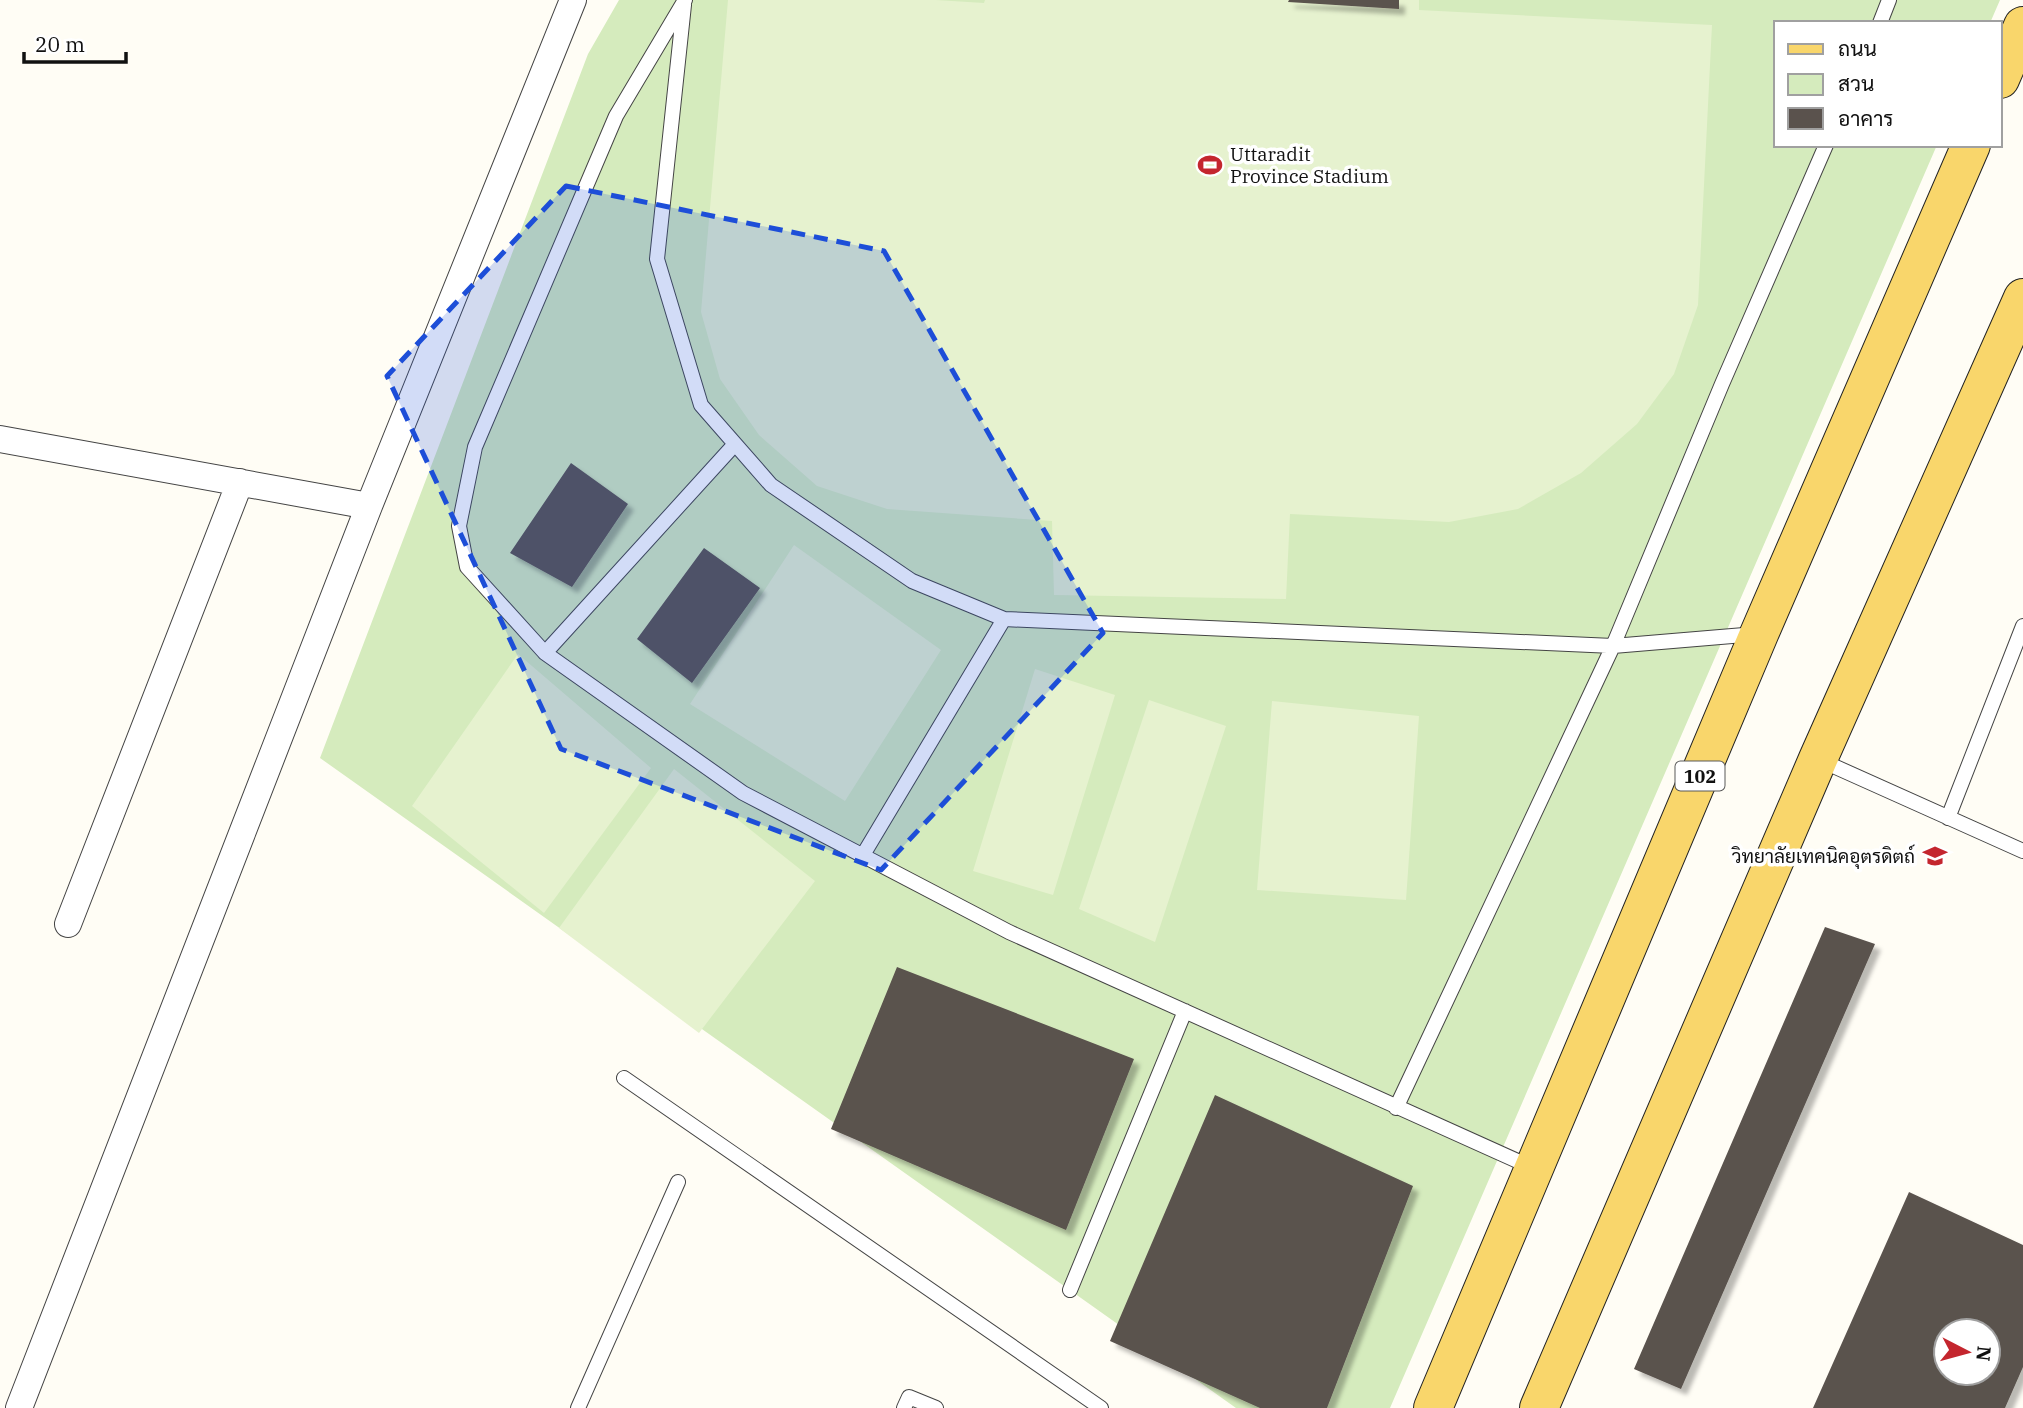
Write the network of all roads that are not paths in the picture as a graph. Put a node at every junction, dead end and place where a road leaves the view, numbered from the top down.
1 (573, 0) edge
2 (685, 0) edge
3 (1889, 0) edge
4 (1881, 21) edge
5 (2023, 26) edge
6 (2002, 74) edge
7 (1825, 147) edge
8 (1970, 147) edge
9 (2023, 298) edge
10 (0, 439) edge
11 (735, 444) junction
12 (240, 482) junction
13 (369, 506) junction
14 (1004, 619) junction
15 (2023, 625) edge
16 (1759, 634) junction
17 (1613, 646) junction
18 (545, 653) junction
19 (1818, 759) junction
20 (1948, 818) junction
21 (2023, 851) edge
22 (863, 855) junction
23 (68, 924) dead end
24 (1185, 1011) junction
25 (624, 1078) dead end
26 (1396, 1108) junction
27 (1536, 1169) junction
28 (678, 1182) dead end
29 (1070, 1290) dead end
30 (1545, 1403) edge
31 (19, 1408) edge
32 (578, 1408) edge
33 (904, 1408) edge
34 (936, 1408) edge
35 (1101, 1408) edge
36 (1433, 1408) edge

1 - 13 street
2 - 11 lane
2 - 18 lane
3 - 4 lane
5 - 6 main road
7 - 17 lane
8 - 16 main road, 102
9 - 19 main road
10 - 12 street
11 - 14 lane
11 - 18 lane
12 - 13 street
12 - 23 street
13 - 31 street
14 - 17 lane
14 - 22 lane
15 - 20 lane
16 - 17 lane
16 - 27 main road, 102
17 - 26 lane
18 - 22 lane
19 - 20 lane
19 - 30 main road
20 - 21 lane
22 - 24 lane
24 - 26 lane
24 - 29 lane
25 - 35 lane
26 - 27 lane
27 - 36 main road, 102
28 - 32 lane
33 - 34 lane

